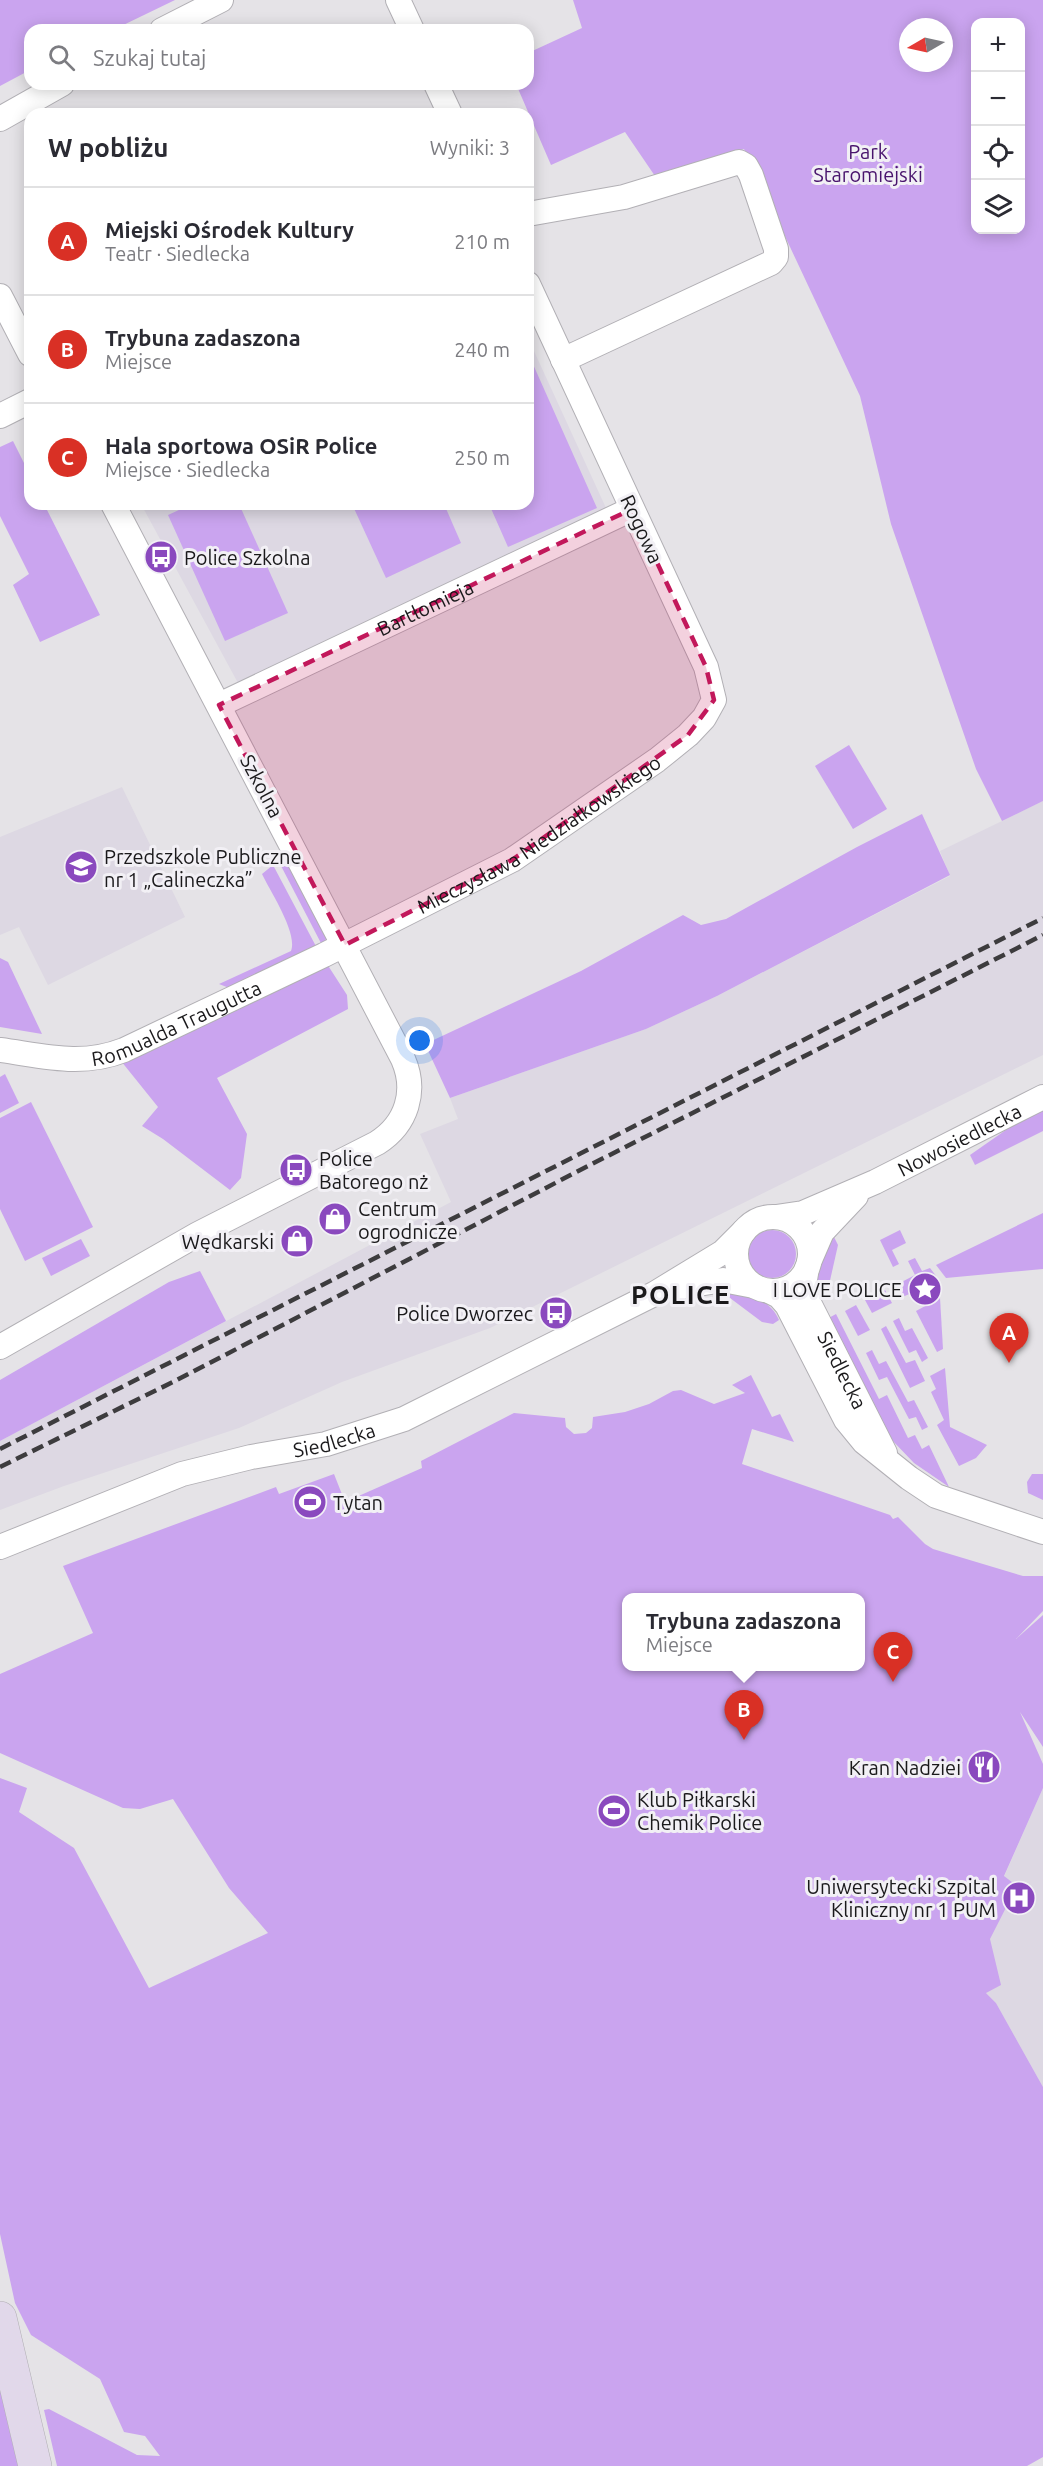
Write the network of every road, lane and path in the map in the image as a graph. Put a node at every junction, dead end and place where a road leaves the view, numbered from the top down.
1 (399, 0) edge
2 (213, 2) edge
3 (173, 24) edge
4 (409, 24) edge
5 (51, 90) edge
6 (439, 90) edge
7 (447, 108) edge
8 (0, 119) edge
9 (534, 213) edge
10 (0, 296) edge
11 (534, 297) edge
12 (24, 342) edge
13 (563, 360) junction
14 (24, 404) edge
15 (0, 416) edge
16 (632, 509) junction
17 (116, 510) edge
18 (714, 700) joint
19 (219, 705) junction
20 (345, 945) junction
21 (0, 1050) edge
22 (1043, 1096) edge
23 (874, 1182) junction
24 (776, 1217) junction
25 (744, 1231) junction
26 (808, 1265) junction
27 (762, 1288) junction
28 (654, 1294) junction
29 (0, 1347) edge
30 (895, 1467) junction
31 (1043, 1532) edge
32 (0, 1547) edge
33 (0, 2318) edge
34 (35, 2466) edge

1 - 4 street
2 - 3 street
5 - 8 street
6 - 7 street
9 - 13 street
10 - 12 street
11 - 13 street, Rogowa
13 - 16 street, Rogowa
14 - 15 street
16 - 18 street, Rogowa
16 - 19 street, Bartłomieja
17 - 19 street, Szkolna
18 - 20 street, Mieczysława Niedziałkowskiego
19 - 20 street, Szkolna
20 - 21 street, Romualda Traugutta
20 - 29 street, Szkolna
22 - 23 street, Nowosiedlecka
23 - 24 street, Nowosiedlecka
23 - 26 street, Nowosiedlecka
24 - 25 street
24 - 26 street
25 - 27 street
25 - 28 street, Siedlecka
26 - 27 street
26 - 30 street, Siedlecka
27 - 28 street, Siedlecka
27 - 30 street, Siedlecka
28 - 32 street, Siedlecka
30 - 31 street, Siedlecka
33 - 34 main road

